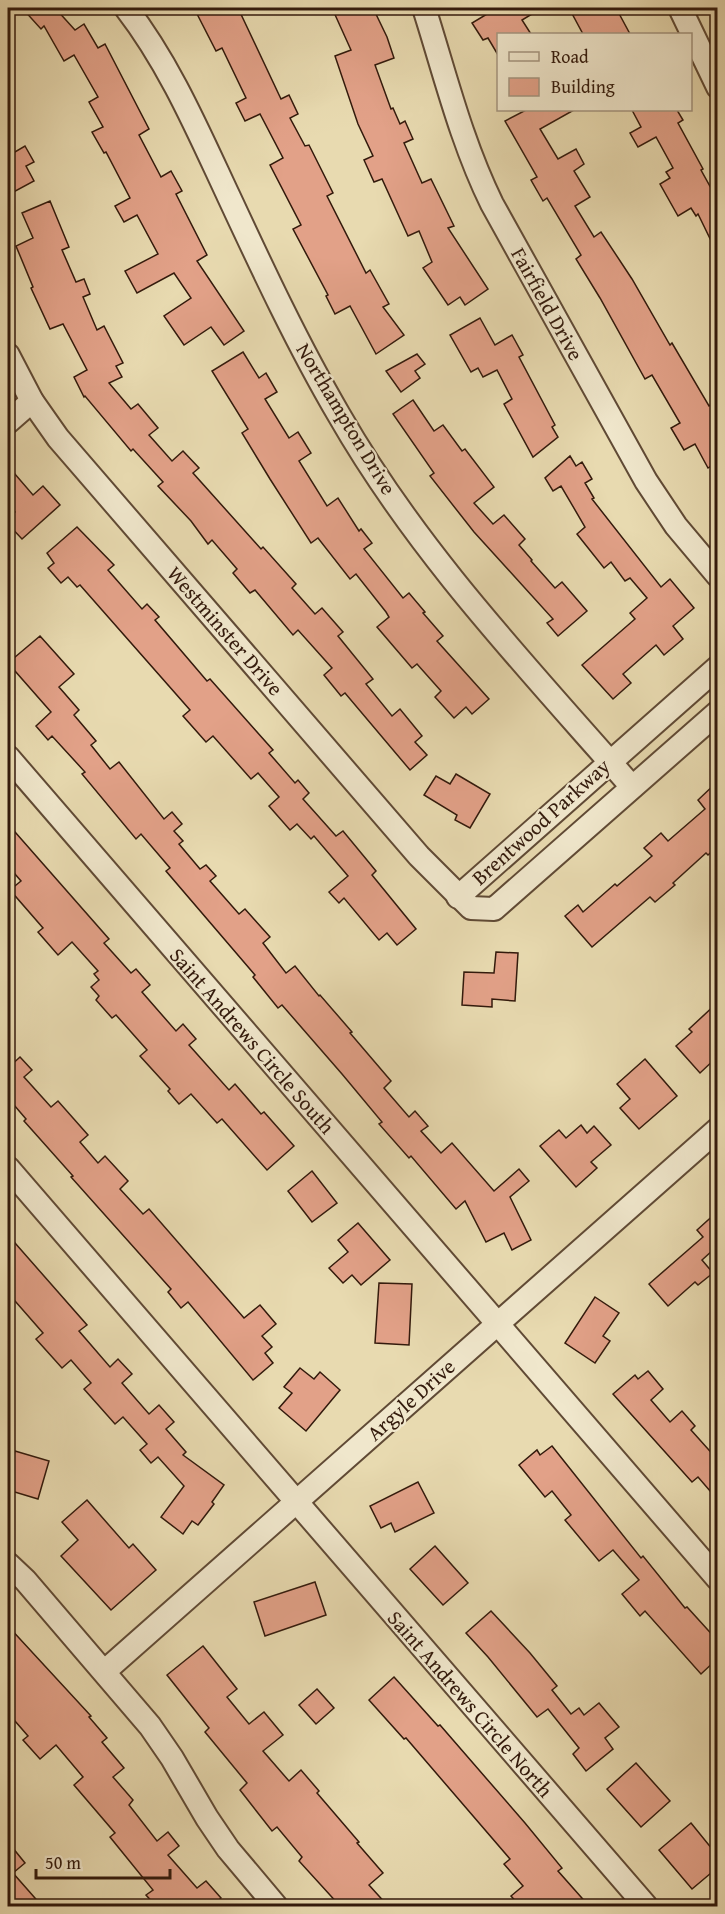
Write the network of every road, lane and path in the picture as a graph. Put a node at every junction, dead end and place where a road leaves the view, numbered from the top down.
1 (126, 8) edge
2 (424, 8) edge
3 (680, 8) edge
4 (692, 33) edge
5 (692, 34) edge
6 (717, 87) edge
7 (8, 355) edge
8 (32, 401) junction
9 (8, 422) edge
10 (717, 576) edge
11 (717, 667) edge
12 (717, 712) edge
13 (8, 757) edge
14 (610, 762) junction
15 (632, 787) junction
16 (458, 897) junction
17 (717, 1129) edge
18 (8, 1168) edge
19 (496, 1324) junction
20 (295, 1502) junction
21 (8, 1564) edge
22 (717, 1579) edge
23 (105, 1671) junction
24 (276, 1906) edge
25 (646, 1906) edge

1 - 14 street, Northampton Drive
2 - 10 street, Fairfield Drive
3 - 4 street
5 - 6 street
7 - 8 street, Westminster Drive
8 - 9 street
8 - 16 street, Westminster Drive
11 - 14 street, Brentwood Parkway
12 - 15 street, Brentwood Parkway
13 - 19 street, Saint Andrews Circle South
14 - 15 street, Northampton Drive
14 - 16 street, Brentwood Parkway
15 - 16 street, Brentwood Parkway
17 - 19 street, Argyle Drive
18 - 20 street
19 - 20 street, Argyle Drive
19 - 22 street
20 - 23 street, Argyle Drive
20 - 25 street, Saint Andrews Circle North
21 - 23 street
23 - 24 street

